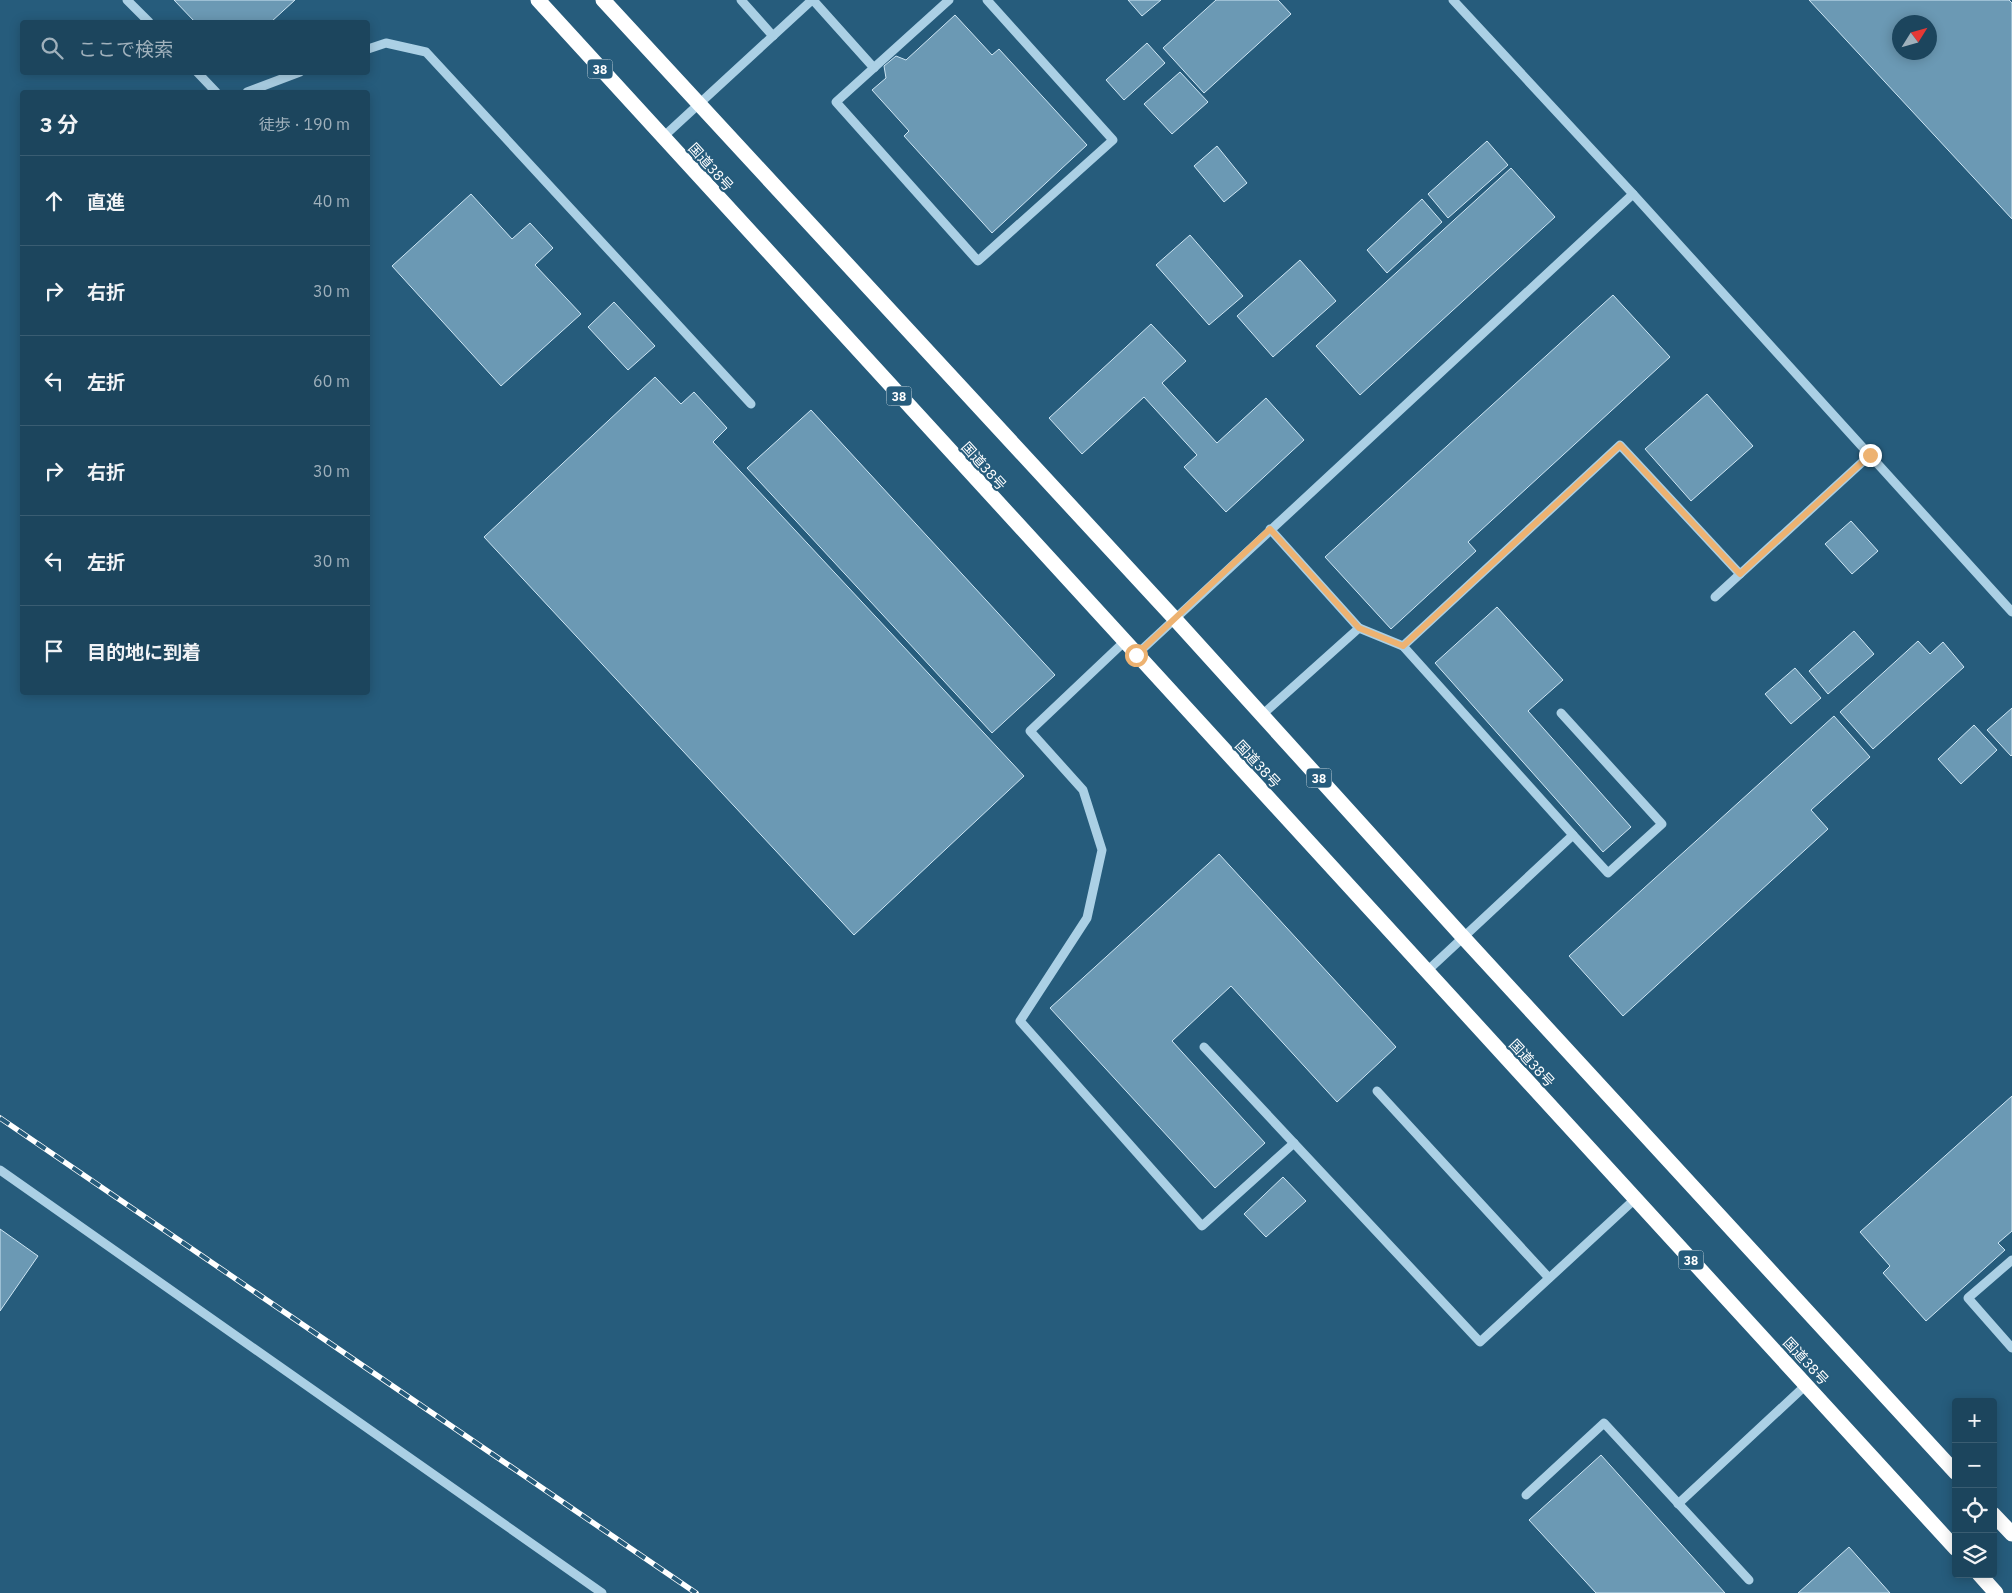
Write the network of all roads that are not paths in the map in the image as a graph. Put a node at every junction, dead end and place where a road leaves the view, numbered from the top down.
1 (127, 0) edge
2 (538, 0) edge
3 (603, 0) edge
4 (741, 0) edge
5 (812, 0) edge
6 (949, 0) edge
7 (987, 0) edge
8 (1453, 0) edge
9 (147, 20) edge
10 (773, 36) junction
11 (370, 48) edge
12 (874, 68) junction
13 (199, 75) edge
14 (292, 75) edge
15 (214, 90) edge
16 (252, 90) edge
17 (698, 105) junction
18 (662, 138) junction
19 (1633, 194) junction
20 (751, 404) dead end
21 (1870, 455) junction
22 (1270, 529) junction
23 (1740, 574) junction
24 (1715, 597) dead end
25 (2012, 612) edge
26 (1174, 618) junction
27 (1359, 628) junction
28 (1124, 642) junction
29 (1403, 646) junction
30 (1136, 655) junction
31 (1561, 713) dead end
32 (1262, 715) junction
33 (1573, 835) junction
34 (1463, 937) junction
35 (1426, 972) junction
36 (1204, 1046) dead end
37 (1377, 1091) dead end
38 (1294, 1143) junction
39 (0, 1170) edge
40 (1635, 1199) junction
41 (2012, 1260) edge
42 (1549, 1278) junction
43 (2012, 1348) edge
44 (1806, 1385) junction
45 (1952, 1469) edge
46 (1526, 1495) dead end
47 (1678, 1504) junction
48 (1997, 1518) edge
49 (2012, 1534) edge
50 (1952, 1545) edge
51 (1983, 1578) edge
52 (1749, 1580) dead end
53 (602, 1593) edge
54 (1996, 1593) edge

1 - 9 street
2 - 18 highway, 国道38号 / 38
3 - 17 highway, 38
4 - 10 street
5 - 10 street
5 - 12 street
6 - 12 street
7 - 12 street
8 - 19 street
10 - 17 street
11 - 20 street
13 - 15 street
14 - 16 street
17 - 18 street
17 - 26 highway, 38
18 - 28 highway, 国道38号 / 38
19 - 21 street
19 - 22 street
21 - 23 street
21 - 25 street
22 - 26 street
22 - 27 street
23 - 24 street
23 - 29 street
26 - 30 street
26 - 32 highway, 38
27 - 29 street
27 - 32 street
28 - 30 highway, 国道38号 / 38
28 - 38 street
29 - 33 street
30 - 35 highway, 国道38号 / 38
31 - 33 street
32 - 34 highway, 38
33 - 34 street
34 - 35 street
34 - 45 highway, 38
35 - 40 highway, 国道38号 / 38
36 - 38 street
37 - 42 street
38 - 42 street
39 - 53 street
40 - 42 street
40 - 44 highway, 国道38号 / 38
41 - 43 street
44 - 47 street
44 - 50 highway, 国道38号 / 38
46 - 47 street
47 - 52 street
48 - 49 highway
51 - 54 highway

